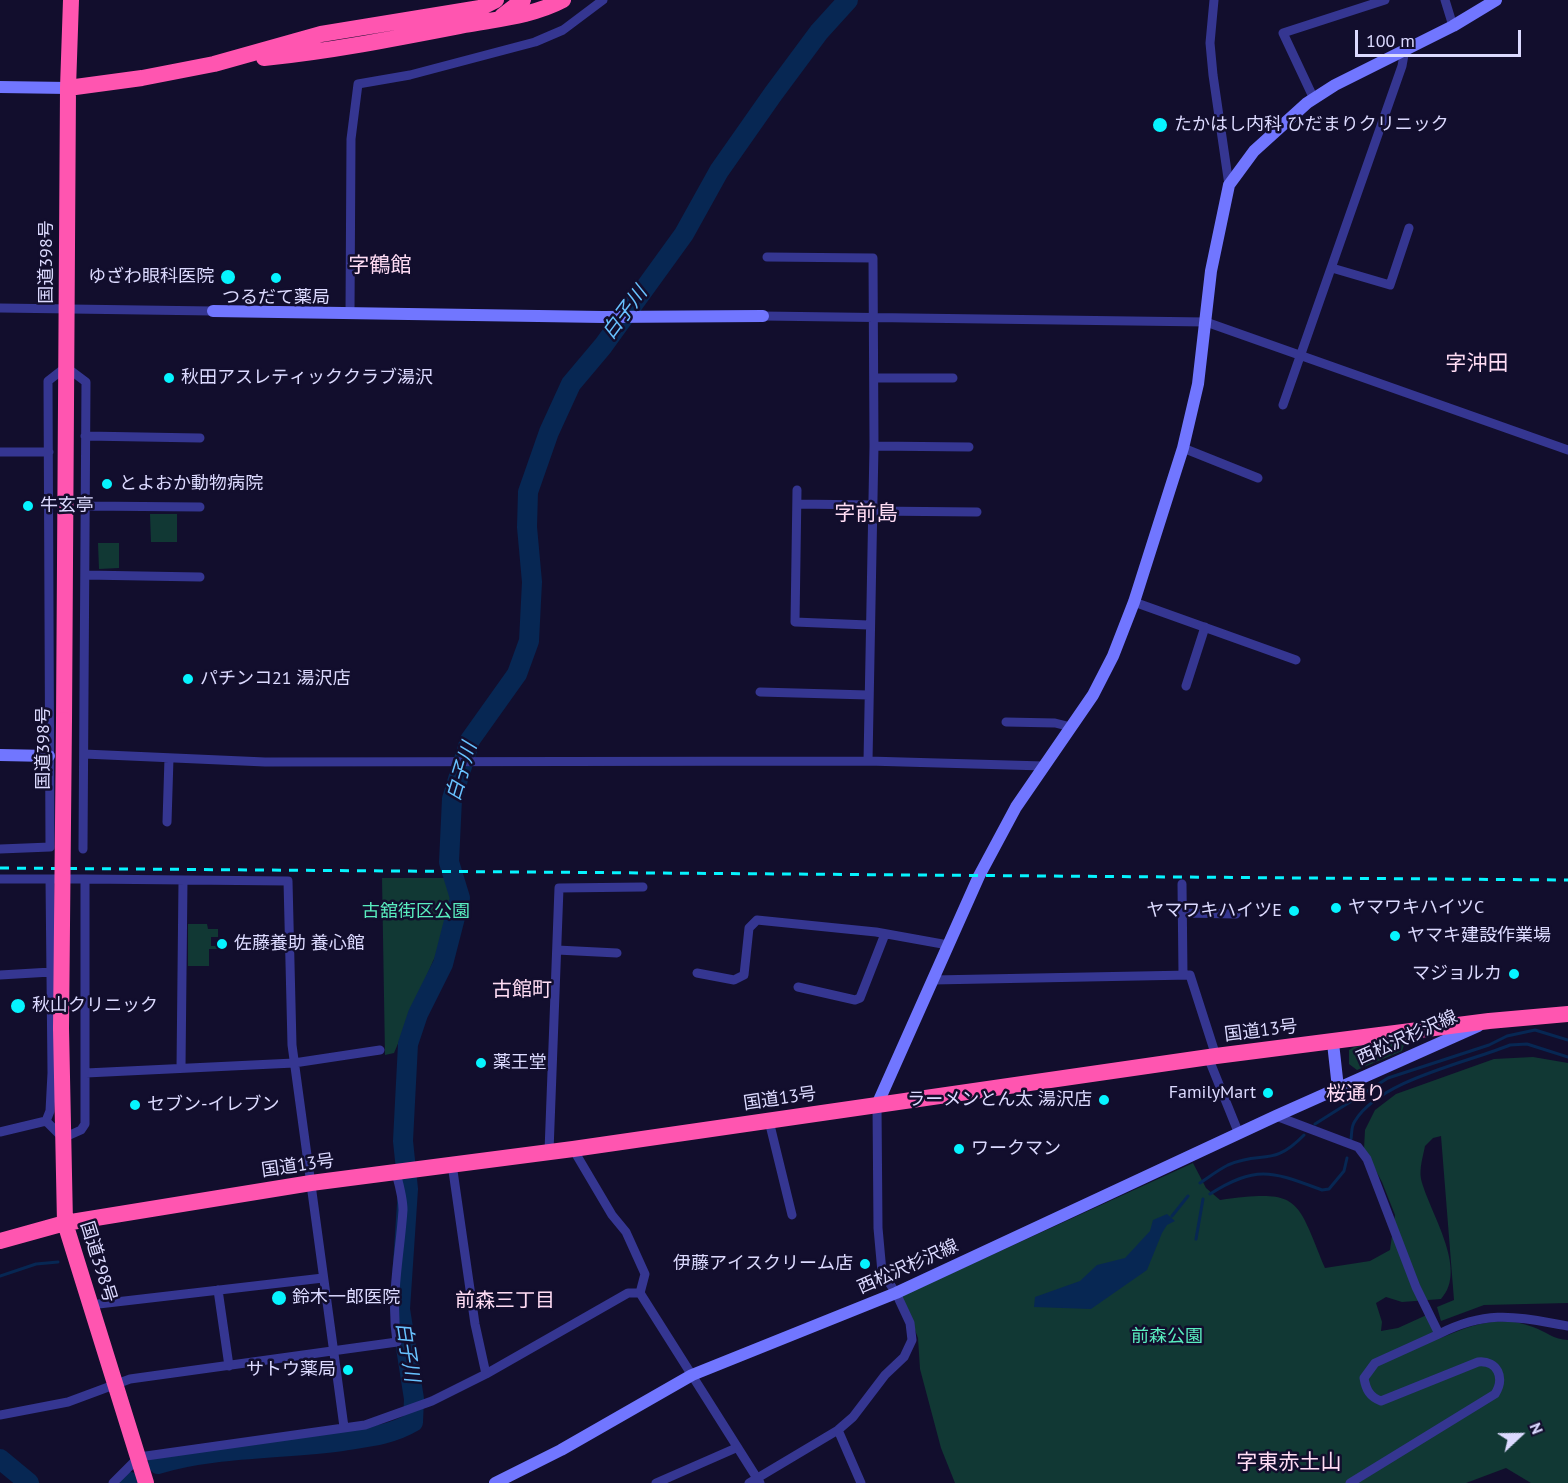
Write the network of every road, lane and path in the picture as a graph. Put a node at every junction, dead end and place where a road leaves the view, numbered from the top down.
1 (71, 0) edge
2 (458, 0) edge
3 (496, 0) edge
4 (523, 0) edge
5 (563, 0) edge
6 (603, 0) edge
7 (1214, 0) edge
8 (1385, 0) edge
9 (1445, 0) edge
10 (1496, 0) edge
11 (424, 17) junction
12 (499, 19) junction
13 (1453, 26) junction
14 (1405, 49) junction
15 (214, 64) junction
16 (0, 87) edge
17 (68, 88) junction
18 (1314, 99) junction
19 (1229, 185) junction
20 (1409, 228) dead end
21 (767, 257) dead end
22 (1332, 268) junction
23 (0, 308) edge
24 (66, 309) junction
25 (213, 311) joint
26 (350, 312) junction
27 (763, 316) joint
28 (872, 317) junction
29 (1206, 322) junction
30 (1301, 356) junction
31 (66, 367) junction
32 (874, 378) junction
33 (953, 378) dead end
34 (1283, 405) dead end
35 (85, 436) junction
36 (200, 438) dead end
37 (874, 446) junction
38 (969, 447) dead end
39 (1184, 448) junction
40 (1568, 450) edge
41 (0, 452) edge
42 (49, 452) junction
43 (1258, 478) dead end
44 (797, 490) dead end
45 (796, 504) junction
46 (85, 506) junction
47 (200, 507) dead end
48 (872, 508) junction
49 (977, 512) dead end
50 (85, 575) junction
51 (200, 577) dead end
52 (1134, 602) junction
53 (868, 625) junction
54 (1205, 627) junction
55 (1296, 660) dead end
56 (1186, 686) dead end
57 (760, 692) dead end
58 (868, 695) junction
59 (1006, 722) dead end
60 (1071, 727) junction
61 (84, 754) junction
62 (0, 755) edge
63 (49, 756) junction
64 (169, 758) junction
65 (868, 761) junction
66 (1044, 766) junction
67 (168, 822) dead end
68 (0, 849) edge
69 (83, 849) dead end
70 (0, 879) edge
71 (50, 879) junction
72 (85, 879) junction
73 (183, 880) junction
74 (1182, 884) dead end
75 (643, 887) dead end
76 (1183, 913) junction
77 (1236, 915) dead end
78 (885, 934) junction
79 (948, 945) junction
80 (557, 950) junction
81 (617, 953) dead end
82 (51, 972) junction
83 (697, 973) dead end
84 (0, 975) edge
85 (1183, 975) junction
86 (933, 980) junction
87 (798, 987) dead end
88 (1568, 1014) edge
89 (1490, 1021) junction
90 (1333, 1043) junction
91 (380, 1050) dead end
92 (1212, 1057) junction
93 (294, 1063) junction
94 (181, 1067) junction
95 (86, 1073) junction
96 (1338, 1088) junction
97 (877, 1105) junction
98 (1276, 1116) junction
99 (46, 1121) junction
100 (769, 1121) junction
101 (0, 1132) edge
102 (1239, 1134) junction
103 (63, 1138) junction
104 (573, 1149) junction
105 (549, 1151) junction
106 (452, 1164) junction
107 (396, 1173) junction
108 (311, 1183) junction
109 (792, 1215) dead end
110 (65, 1223) junction
111 (0, 1241) edge
112 (323, 1278) junction
113 (218, 1290) junction
114 (640, 1293) junction
115 (896, 1293) junction
116 (90, 1305) junction
117 (1568, 1326) edge
118 (1439, 1334) junction
119 (333, 1352) junction
120 (229, 1366) junction
121 (486, 1374) junction
122 (692, 1375) junction
123 (114, 1386) junction
124 (0, 1415) edge
125 (344, 1427) junction
126 (838, 1430) junction
127 (736, 1448) junction
128 (139, 1457) junction
129 (754, 1481) edge
130 (113, 1483) edge
131 (146, 1483) edge
132 (495, 1483) edge
133 (656, 1483) edge
134 (861, 1483) edge
135 (1350, 1483) edge

1 - 17 highway, 国道398号
2 - 11 highway
3 - 11 highway
4 - 12 highway
5 - 12 highway
6 - 26 street
7 - 19 street
8 - 18 street
9 - 13 street
10 - 13 street
11 - 15 highway
12 - 15 highway
13 - 14 street
14 - 18 street
14 - 22 street
15 - 17 highway
16 - 17 street
17 - 24 highway, 国道398号
18 - 19 street
19 - 29 street
20 - 22 street
21 - 28 street
22 - 30 street
23 - 24 street
24 - 25 street
24 - 31 highway, 国道398号
25 - 26 street
26 - 27 street
27 - 28 street
28 - 29 street
28 - 32 street
29 - 30 street
29 - 39 street
30 - 34 street
30 - 40 street
31 - 35 street
31 - 42 street
31 - 103 highway, 国道398号, bridge
32 - 33 street
32 - 37 street
35 - 36 street
35 - 46 street
37 - 38 street
37 - 48 street
39 - 43 street
39 - 52 street
41 - 42 street
42 - 63 street
44 - 45 street
45 - 48 street
45 - 53 street
46 - 47 street
46 - 50 street
48 - 49 street
48 - 53 street
50 - 51 street
50 - 61 street
52 - 54 street
52 - 60 street
53 - 58 street
54 - 55 street
54 - 56 street
57 - 58 street
58 - 65 street
59 - 60 street
60 - 66 street
61 - 64 street
61 - 69 street
62 - 63 street
63 - 68 street
64 - 65 street
64 - 67 street
65 - 66 street
66 - 79 street
70 - 71 street
71 - 72 street
71 - 82 street
72 - 73 street
72 - 95 street
73 - 93 street
73 - 94 street
74 - 76 street
75 - 80 street
76 - 77 street
76 - 85 street
78 - 79 street
78 - 83 street
78 - 87 street
79 - 86 street
80 - 81 street
80 - 105 street
82 - 84 street
82 - 99 street
85 - 86 street
85 - 92 street
86 - 97 street
88 - 89 highway, 国道13号
89 - 90 highway, 国道13号
89 - 96 street, 西松沢杉沢線
90 - 92 highway, 国道13号
90 - 96 street, 西松沢杉沢線
91 - 93 street
92 - 97 highway, 国道13号
92 - 102 street
93 - 94 street
93 - 108 street
94 - 95 street
95 - 103 street
96 - 98 street, 西松沢杉沢線
97 - 100 highway, 国道13号
97 - 115 street
98 - 102 street, 西松沢杉沢線
98 - 118 street
99 - 101 street
99 - 103 street
100 - 104 highway, 国道13号
100 - 109 street
102 - 115 street, 西松沢杉沢線
103 - 110 highway, 国道398号
104 - 105 highway, 国道13号
104 - 114 street
105 - 106 highway, 国道13号
106 - 107 highway, 国道13号
106 - 121 street
107 - 108 highway, 国道13号
107 - 119 street
108 - 110 highway, 国道13号
108 - 112 street
110 - 111 highway, 国道13号
110 - 116 highway, 国道398号
112 - 113 street
112 - 119 street
113 - 116 street
113 - 120 street
114 - 121 street
114 - 122 street
115 - 122 street, 西松沢杉沢線
115 - 126 street
116 - 123 highway, 国道398号
117 - 118 street
118 - 135 street
119 - 120 street
119 - 125 street
120 - 123 street
121 - 125 street
122 - 127 street
122 - 132 street, 西松沢杉沢線
123 - 124 street
123 - 128 highway, 国道398号
125 - 128 street
126 - 129 street
126 - 134 street
127 - 129 street
127 - 133 street
128 - 130 street
128 - 131 highway, 国道398号

